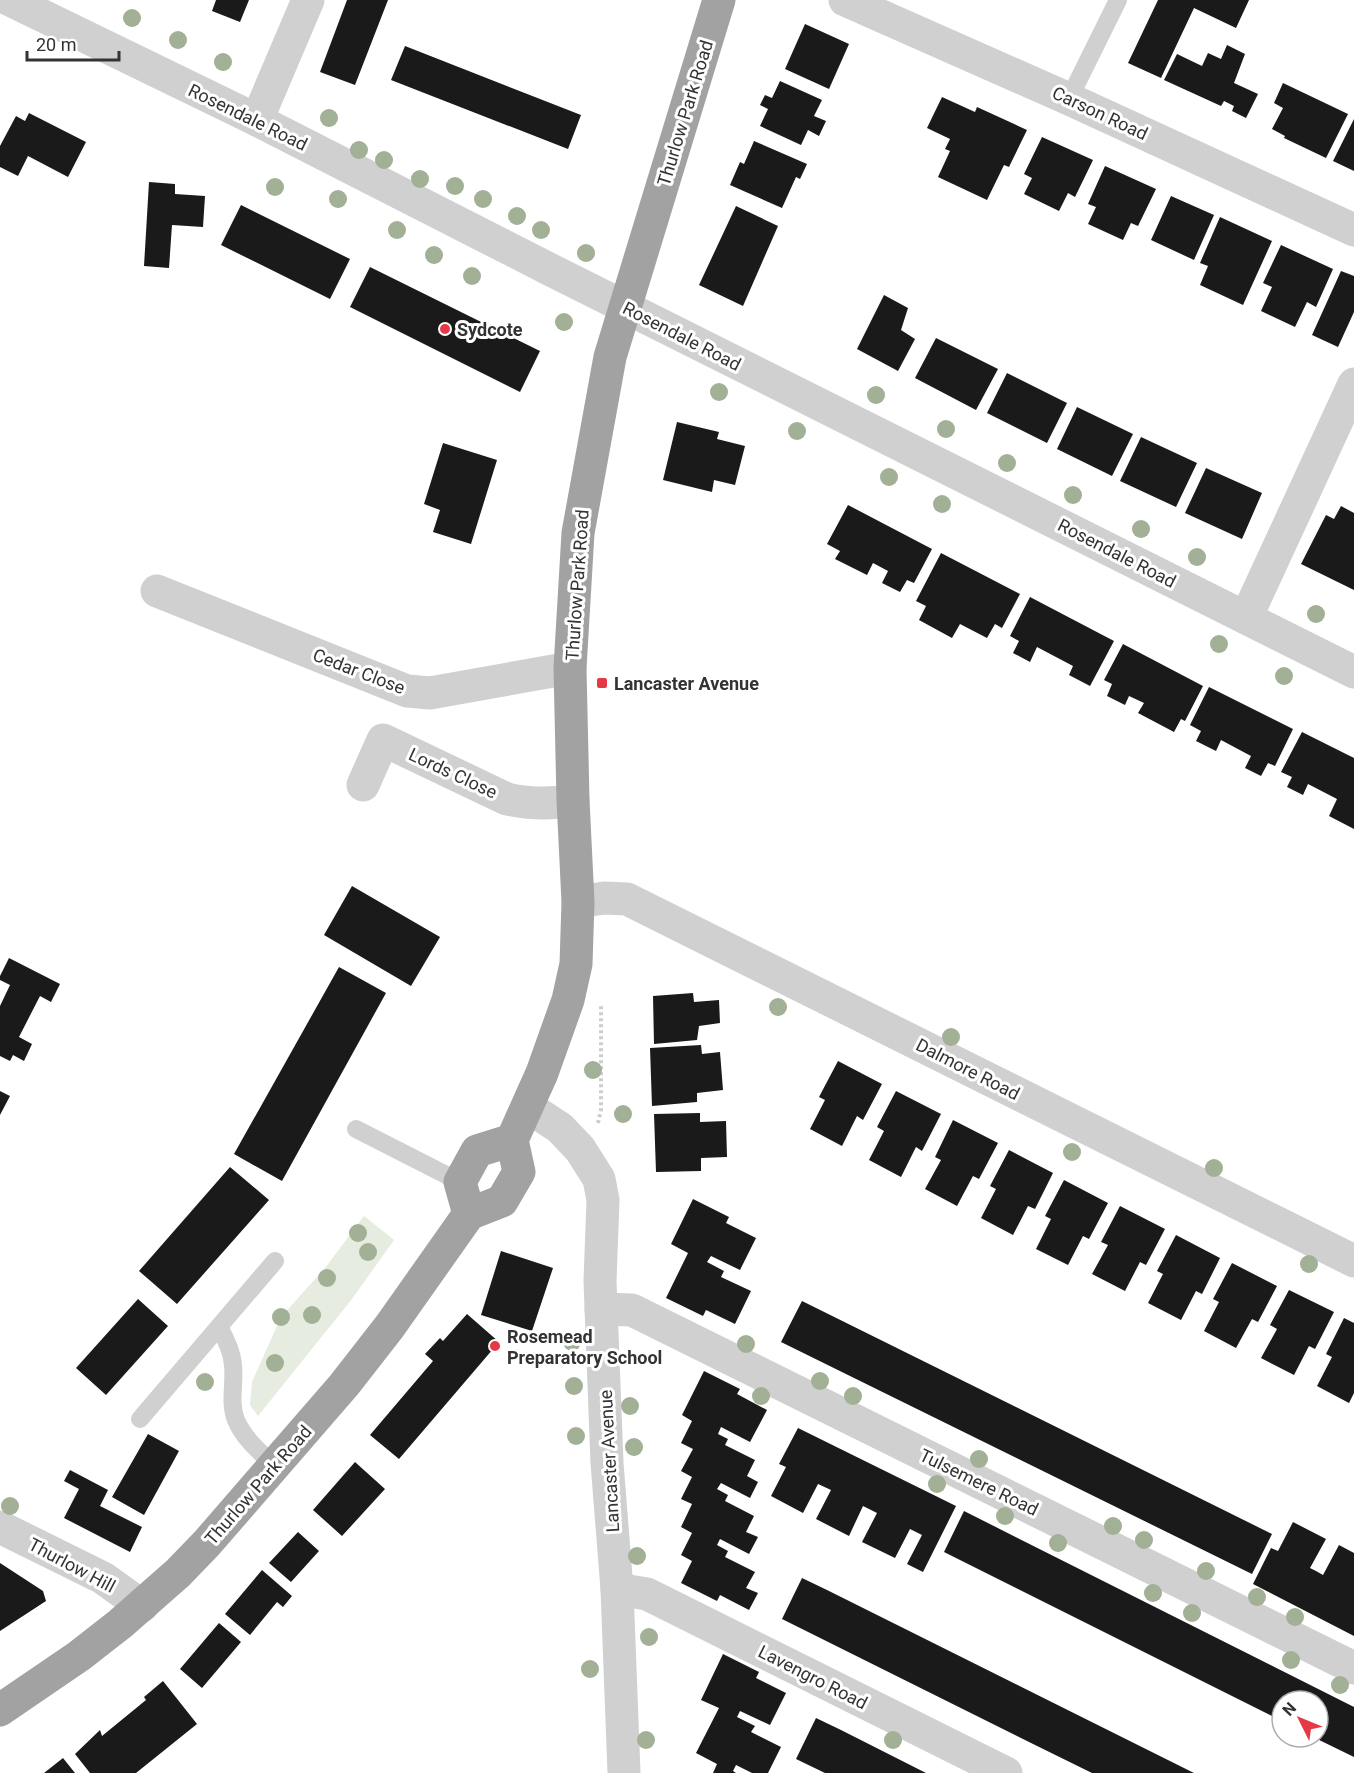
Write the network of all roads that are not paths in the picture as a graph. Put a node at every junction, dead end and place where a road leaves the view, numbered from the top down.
1 (10, 0) edge
2 (308, 0) edge
3 (719, 0) edge
4 (845, 0) edge
5 (1118, 0) edge
6 (1069, 99) junction
7 (257, 120) junction
8 (1354, 230) edge
9 (626, 308) junction
10 (1354, 384) edge
11 (157, 591) dead end
12 (1246, 618) junction
13 (570, 668) junction
14 (1354, 672) edge
15 (363, 785) dead end
16 (573, 800) junction
17 (578, 903) junction
18 (528, 1107) junction
19 (356, 1129) dead end
20 (512, 1140) junction
21 (460, 1182) junction
22 (469, 1214) junction
23 (275, 1261) dead end
24 (1354, 1261) edge
25 (601, 1309) junction
26 (219, 1327) junction
27 (140, 1419) dead end
28 (275, 1466) junction
29 (0, 1527) edge
30 (617, 1589) junction
31 (142, 1606) junction
32 (1354, 1668) edge
33 (0, 1710) edge
34 (624, 1773) edge
35 (1006, 1773) edge

1 - 7 street, Rosendale Road
2 - 7 street
3 - 9 highway, Thurlow Park Road
4 - 6 street, Carson Road
5 - 6 lane
6 - 8 street, Carson Road
7 - 9 street, Rosendale Road
9 - 12 street, Rosendale Road
9 - 13 highway, Thurlow Park Road
10 - 12 street
11 - 13 street, Cedar Close
12 - 14 street, Rosendale Road
13 - 16 highway, Thurlow Park Road
15 - 16 street, Lords Close
16 - 17 highway, Thurlow Park Road
17 - 18 highway, Thurlow Park Road
17 - 24 street, Dalmore Road
18 - 20 highway, Thurlow Park Road
18 - 25 street, Lancaster Avenue
19 - 21 lane
20 - 21 highway
20 - 22 highway
21 - 22 highway
22 - 28 highway, Thurlow Park Road
23 - 26 lane
25 - 30 street, Lancaster Avenue
25 - 32 street, Tulsemere Road
26 - 27 lane
26 - 28 lane
28 - 31 highway, Thurlow Park Road
29 - 31 street, Thurlow Hill
30 - 34 street, Lancaster Avenue
30 - 35 street, Lavengro Road
31 - 33 highway, Thurlow Park Road

